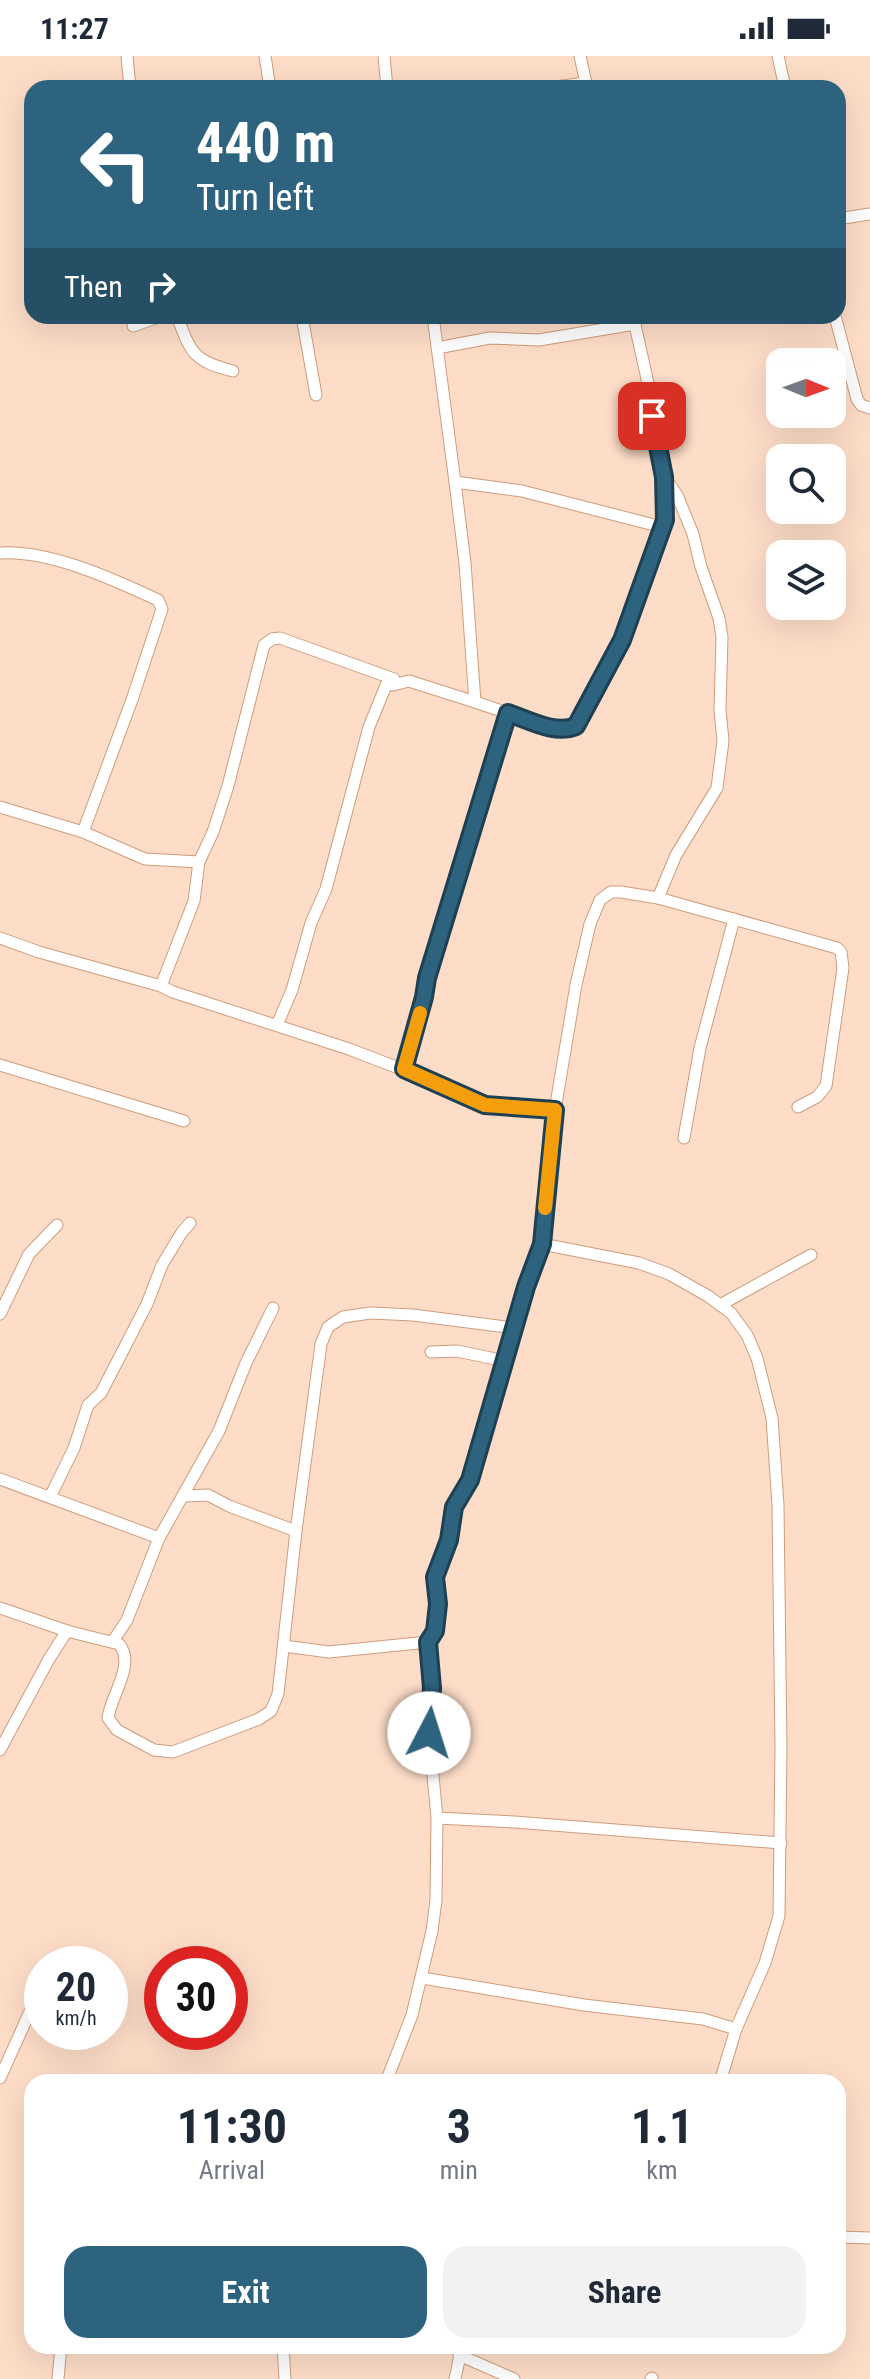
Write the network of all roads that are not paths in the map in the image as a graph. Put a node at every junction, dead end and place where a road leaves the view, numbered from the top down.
1 (127, 56) edge
2 (265, 56) edge
3 (384, 56) edge
4 (580, 56) edge
5 (778, 56) edge
6 (129, 80) edge
7 (269, 80) edge
8 (386, 80) edge
9 (586, 80) edge
10 (783, 80) edge
11 (870, 214) edge
12 (846, 218) edge
13 (139, 324) edge
14 (181, 324) edge
15 (303, 324) edge
16 (434, 324) edge
17 (618, 324) edge
18 (635, 324) edge
19 (837, 324) edge
20 (133, 326) dead end
21 (437, 348) junction
22 (233, 371) dead end
23 (316, 395) dead end
24 (870, 408) edge
25 (664, 477) junction
26 (455, 482) junction
27 (662, 527) junction
28 (0, 553) edge
29 (401, 681) junction
30 (475, 702) junction
31 (508, 713) junction
32 (0, 807) edge
33 (83, 832) junction
34 (199, 862) junction
35 (658, 898) junction
36 (734, 919) junction
37 (0, 938) edge
38 (161, 986) junction
39 (277, 1025) junction
40 (0, 1065) edge
41 (404, 1069) junction
42 (798, 1107) dead end
43 (555, 1110) junction
44 (184, 1121) dead end
45 (684, 1138) dead end
46 (190, 1223) dead end
47 (57, 1225) dead end
48 (542, 1244) junction
49 (811, 1255) dead end
50 (720, 1305) junction
51 (273, 1308) dead end
52 (0, 1314) edge
53 (514, 1328) junction
54 (431, 1352) dead end
55 (505, 1361) junction
56 (0, 1479) edge
57 (185, 1496) junction
58 (50, 1497) junction
59 (296, 1531) junction
60 (159, 1538) junction
61 (0, 1608) edge
62 (67, 1631) junction
63 (113, 1641) junction
64 (428, 1642) junction
65 (284, 1646) junction
66 (2, 1742) edge
67 (437, 1818) junction
68 (781, 1843) junction
69 (422, 1978) junction
70 (24, 2025) edge
71 (736, 2029) junction
72 (389, 2074) edge
73 (722, 2074) edge
74 (0, 2078) edge
75 (846, 2237) edge
76 (870, 2238) edge
77 (60, 2354) edge
78 (283, 2354) edge
79 (459, 2354) edge
80 (466, 2354) edge
81 (58, 2379) edge
82 (285, 2379) edge
83 (455, 2379) edge
84 (514, 2379) edge

1 - 6 street
2 - 7 street
3 - 8 street
4 - 9 street
5 - 10 street
11 - 12 street
13 - 20 street
14 - 22 street
15 - 23 street
16 - 21 street
17 - 21 street
18 - 25 street
19 - 24 street
21 - 26 street
25 - 27 street
25 - 35 street
26 - 27 street
26 - 30 street
27 - 31 street
28 - 33 street
29 - 30 street
29 - 34 street
29 - 39 street
30 - 31 street
31 - 41 street
32 - 33 street
33 - 34 street
34 - 38 street
35 - 36 street
35 - 43 street
36 - 42 street
36 - 45 street
37 - 38 street
38 - 39 street
39 - 41 street
40 - 44 street
41 - 43 street
43 - 48 street
46 - 58 street
47 - 52 street
48 - 50 street
48 - 53 street
49 - 50 street
50 - 68 street
51 - 57 street
53 - 55 street
53 - 59 street
54 - 55 street
55 - 64 street
56 - 58 street
57 - 59 street
57 - 60 street
58 - 60 street
59 - 65 street
60 - 63 street
61 - 62 street
62 - 63 street
62 - 66 street
63 - 65 street
64 - 65 street
64 - 67 street
67 - 68 street
67 - 69 street
68 - 71 street
69 - 71 street
69 - 72 street
70 - 74 street
71 - 73 street
75 - 76 street
77 - 81 street
78 - 82 street
79 - 83 street
80 - 84 street

